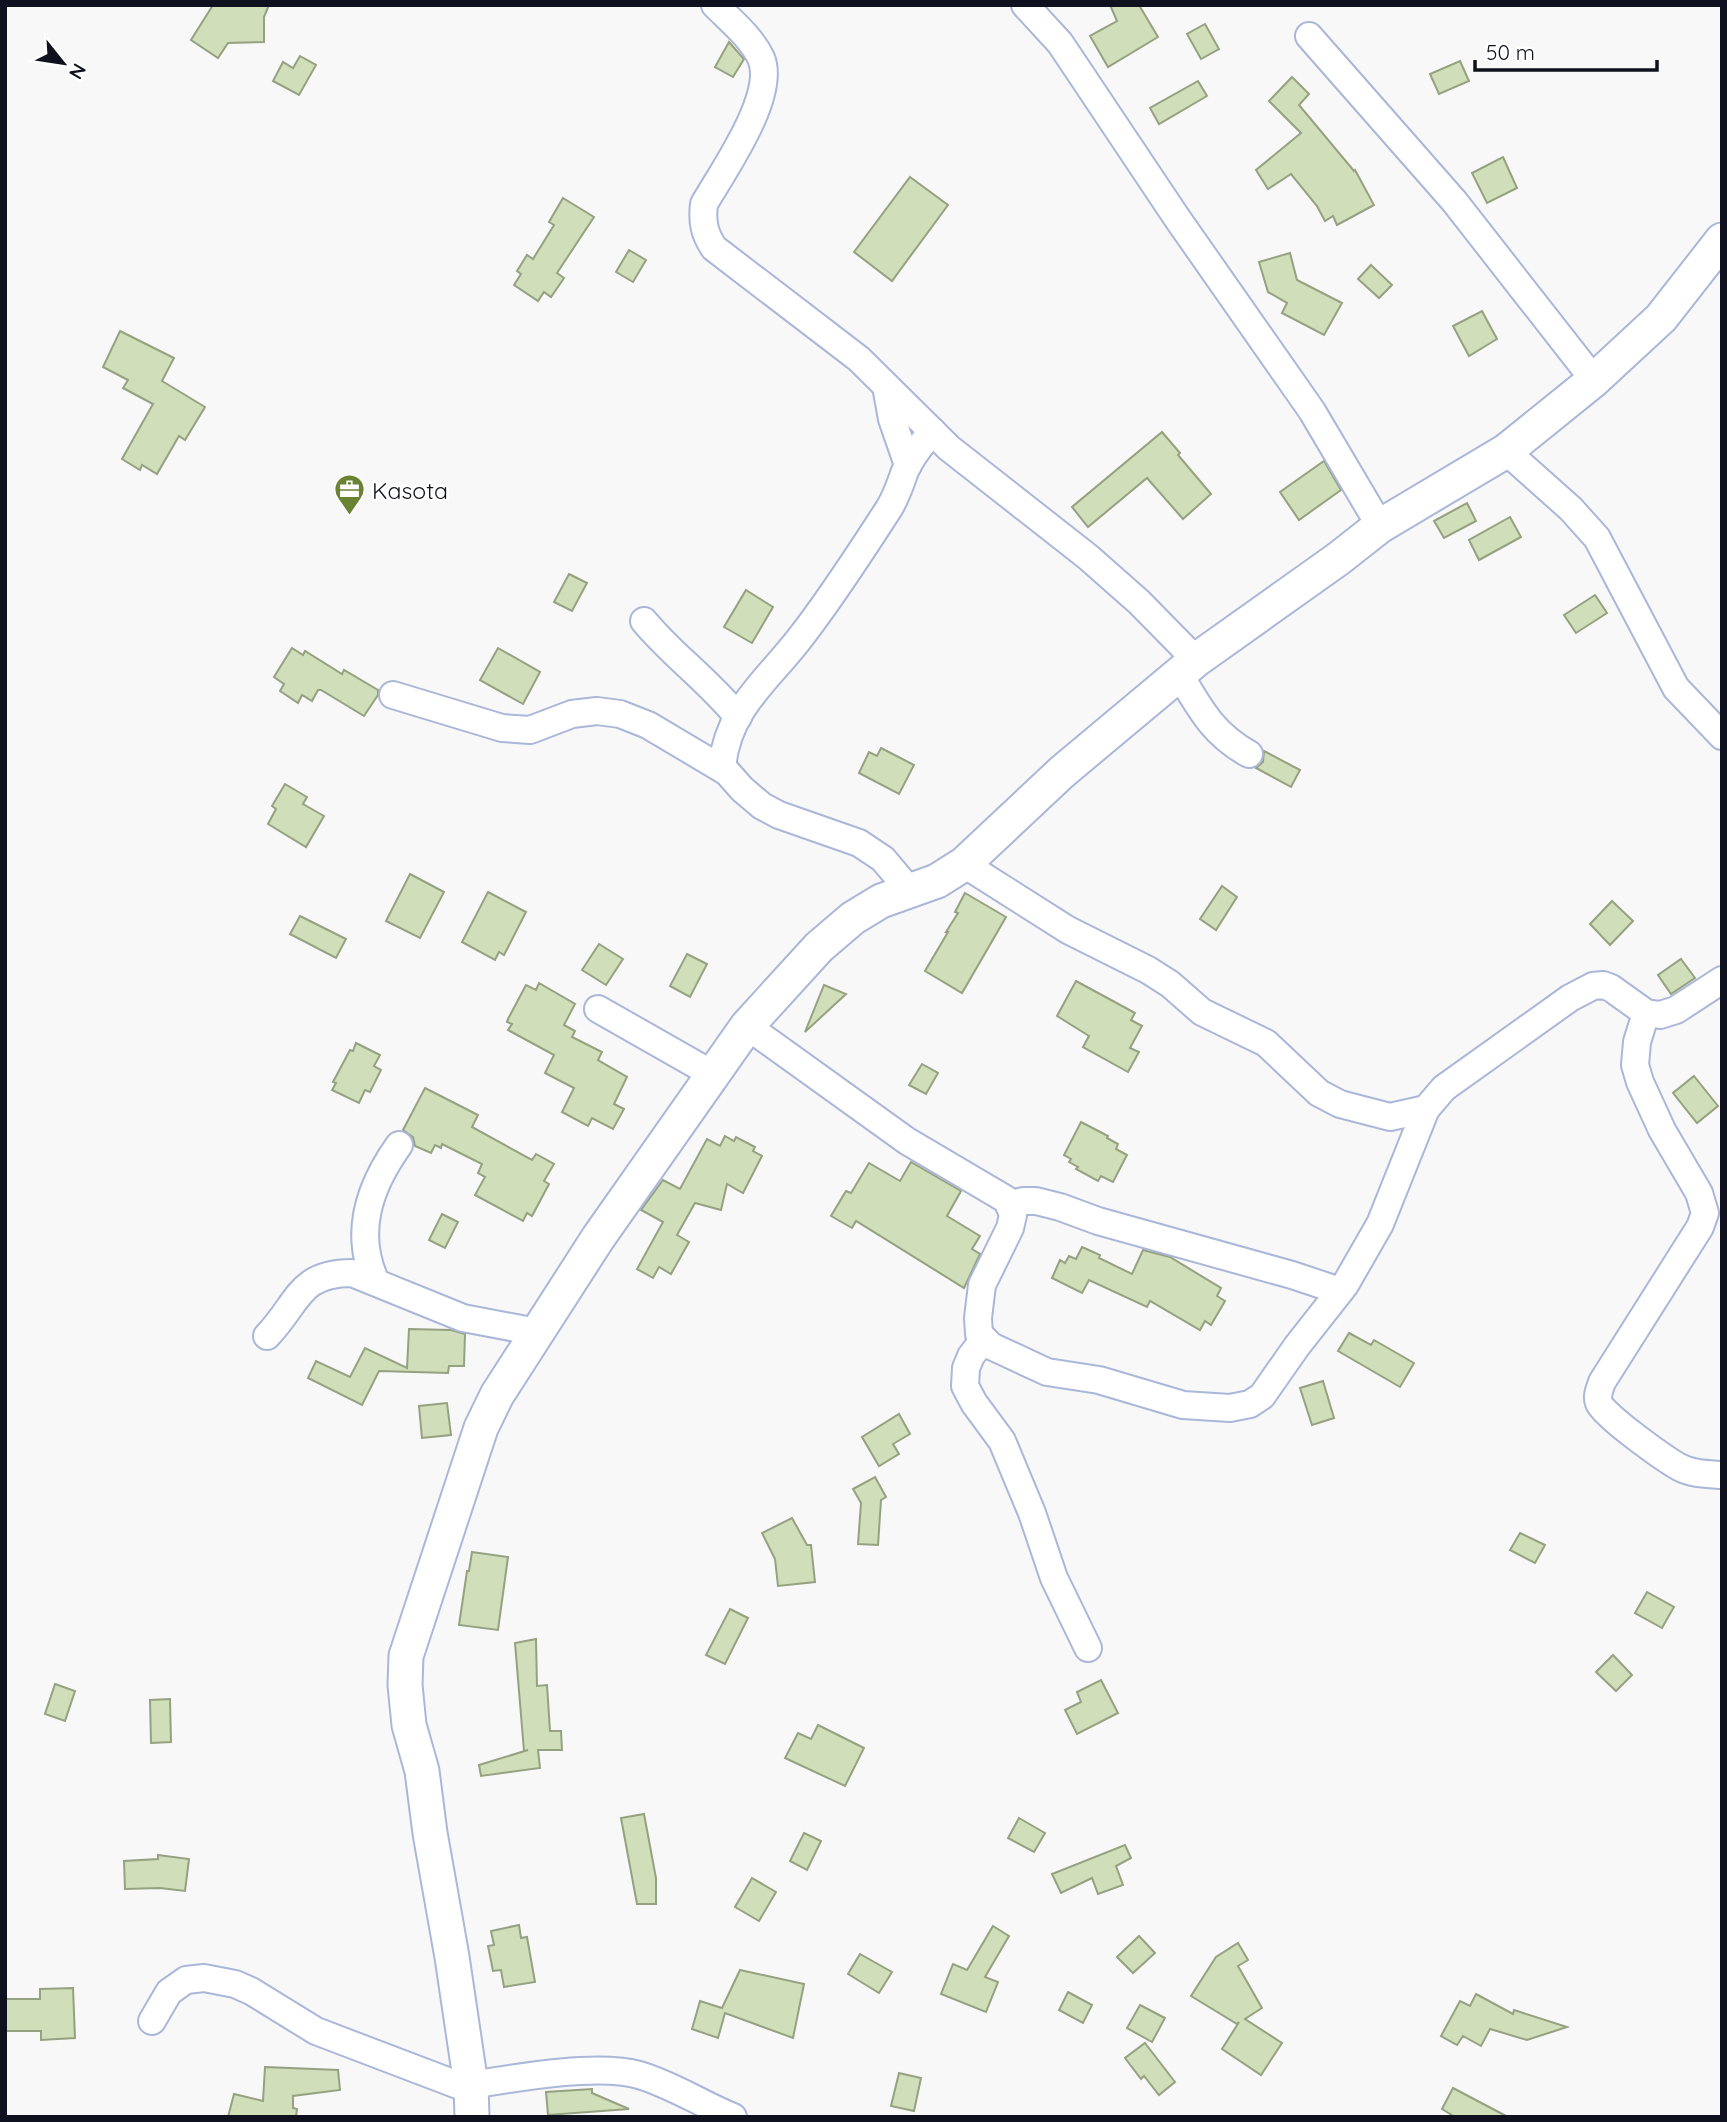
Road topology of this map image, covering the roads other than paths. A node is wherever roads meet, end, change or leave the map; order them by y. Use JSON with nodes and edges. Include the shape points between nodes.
{"nodes":[{"id":1,"x":715,"y":5,"type":"edge"},
{"id":2,"x":1025,"y":5,"type":"edge"},
{"id":3,"x":1309,"y":36,"type":"dead end"},
{"id":4,"x":1722,"y":240,"type":"edge"},
{"id":5,"x":1594,"y":380,"type":"junction"},
{"id":6,"x":886,"y":386,"type":"junction"},
{"id":7,"x":932,"y":431,"type":"junction"},
{"id":8,"x":1506,"y":451,"type":"junction"},
{"id":9,"x":908,"y":465,"type":"junction"},
{"id":10,"x":1380,"y":526,"type":"junction"},
{"id":11,"x":644,"y":621,"type":"dead end"},
{"id":12,"x":1188,"y":667,"type":"junction"},
{"id":13,"x":393,"y":695,"type":"dead end"},
{"id":14,"x":738,"y":717,"type":"junction"},
{"id":15,"x":1722,"y":736,"type":"edge"},
{"id":16,"x":1249,"y":754,"type":"dead end"},
{"id":17,"x":722,"y":768,"type":"junction"},
{"id":18,"x":964,"y":864,"type":"junction"},
{"id":19,"x":910,"y":891,"type":"junction"},
{"id":20,"x":1722,"y":980,"type":"edge"},
{"id":21,"x":598,"y":1009,"type":"dead end"},
{"id":22,"x":1646,"y":1013,"type":"junction"},
{"id":23,"x":747,"y":1026,"type":"junction"},
{"id":24,"x":714,"y":1075,"type":"junction"},
{"id":25,"x":1426,"y":1109,"type":"junction"},
{"id":26,"x":398,"y":1145,"type":"dead end"},
{"id":27,"x":1009,"y":1205,"type":"junction"},
{"id":28,"x":376,"y":1282,"type":"junction"},
{"id":29,"x":1340,"y":1291,"type":"junction"},
{"id":30,"x":537,"y":1332,"type":"junction"},
{"id":31,"x":267,"y":1336,"type":"dead end"},
{"id":32,"x":984,"y":1339,"type":"junction"},
{"id":33,"x":1722,"y":1475,"type":"edge"},
{"id":34,"x":1088,"y":1648,"type":"dead end"},
{"id":35,"x":152,"y":2021,"type":"dead end"},
{"id":36,"x":471,"y":2097,"type":"edge"},
{"id":37,"x":733,"y":2117,"type":"edge"}],
"edges":[{"from":1,"to":6,"type":"street","via":[[747,37],[765,74],[757,111],[704,204],[705,235],[714,248],[859,359]]},
{"from":2,"to":10,"type":"street","via":[[1060,43],[1312,411]]},
{"from":3,"to":5,"type":"street","via":[[1454,201]]},
{"from":4,"to":5,"type":"street","via":[[1661,318]]},
{"from":5,"to":8,"type":"street"},
{"from":6,"to":7,"type":"street"},
{"from":6,"to":9,"type":"street"},
{"from":7,"to":9,"type":"street"},
{"from":7,"to":12,"type":"street","via":[[1139,602]]},
{"from":8,"to":10,"type":"street"},
{"from":8,"to":15,"type":"street","via":[[1597,538],[1676,688]]},
{"from":9,"to":14,"type":"street","via":[[891,507],[799,640]]},
{"from":10,"to":12,"type":"street"},
{"from":11,"to":14,"type":"street","via":[[708,681]]},
{"from":12,"to":16,"type":"street","via":[[1208,721]]},
{"from":12,"to":18,"type":"street","via":[[1052,780]]},
{"from":13,"to":17,"type":"street","via":[[502,728],[530,730],[572,714],[597,711],[620,714]]},
{"from":14,"to":17,"type":"street","via":[[724,747]]},
{"from":17,"to":19,"type":"street","via":[[762,806],[859,843],[883,859]]},
{"from":18,"to":19,"type":"street"},
{"from":18,"to":25,"type":"street","via":[[1068,930],[1148,970],[1202,1012],[1266,1044],[1319,1093],[1340,1104],[1391,1117]]},
{"from":19,"to":23,"type":"street","via":[[853,918],[819,947]]},
{"from":20,"to":22,"type":"street","via":[[1676,1010]]},
{"from":21,"to":24,"type":"street"},
{"from":22,"to":25,"type":"street","via":[[1611,988],[1593,986],[1484,1058],[1444,1088]]},
{"from":22,"to":33,"type":"street","via":[[1637,1042],[1635,1065],[1640,1082],[1699,1193],[1705,1213],[1602,1382],[1599,1404],[1680,1468]]},
{"from":23,"to":24,"type":"street"},
{"from":23,"to":27,"type":"street","via":[[907,1140]]},
{"from":24,"to":30,"type":"street"},
{"from":25,"to":29,"type":"street","via":[[1380,1224]]},
{"from":26,"to":28,"type":"street","via":[[369,1198],[366,1250]]},
{"from":27,"to":29,"type":"street","via":[[1036,1201],[1060,1206]]},
{"from":27,"to":32,"type":"street","via":[[1013,1215],[1010,1228],[982,1285],[978,1326]]},
{"from":28,"to":30,"type":"street","via":[[464,1318]]},
{"from":28,"to":31,"type":"street","via":[[352,1273],[315,1278]]},
{"from":29,"to":32,"type":"street","via":[[1262,1396],[1251,1404],[1230,1408],[1183,1405],[1099,1380],[1046,1373]]},
{"from":30,"to":36,"type":"street","via":[[481,1428],[406,1656],[409,1725],[422,1771]]},
{"from":32,"to":34,"type":"street","via":[[966,1368],[965,1386],[1002,1441],[1054,1578]]},
{"from":35,"to":36,"type":"street","via":[[169,1992],[186,1980],[235,1983],[316,2031]]},
{"from":36,"to":37,"type":"street","via":[[529,2076],[635,2073]]}]}
